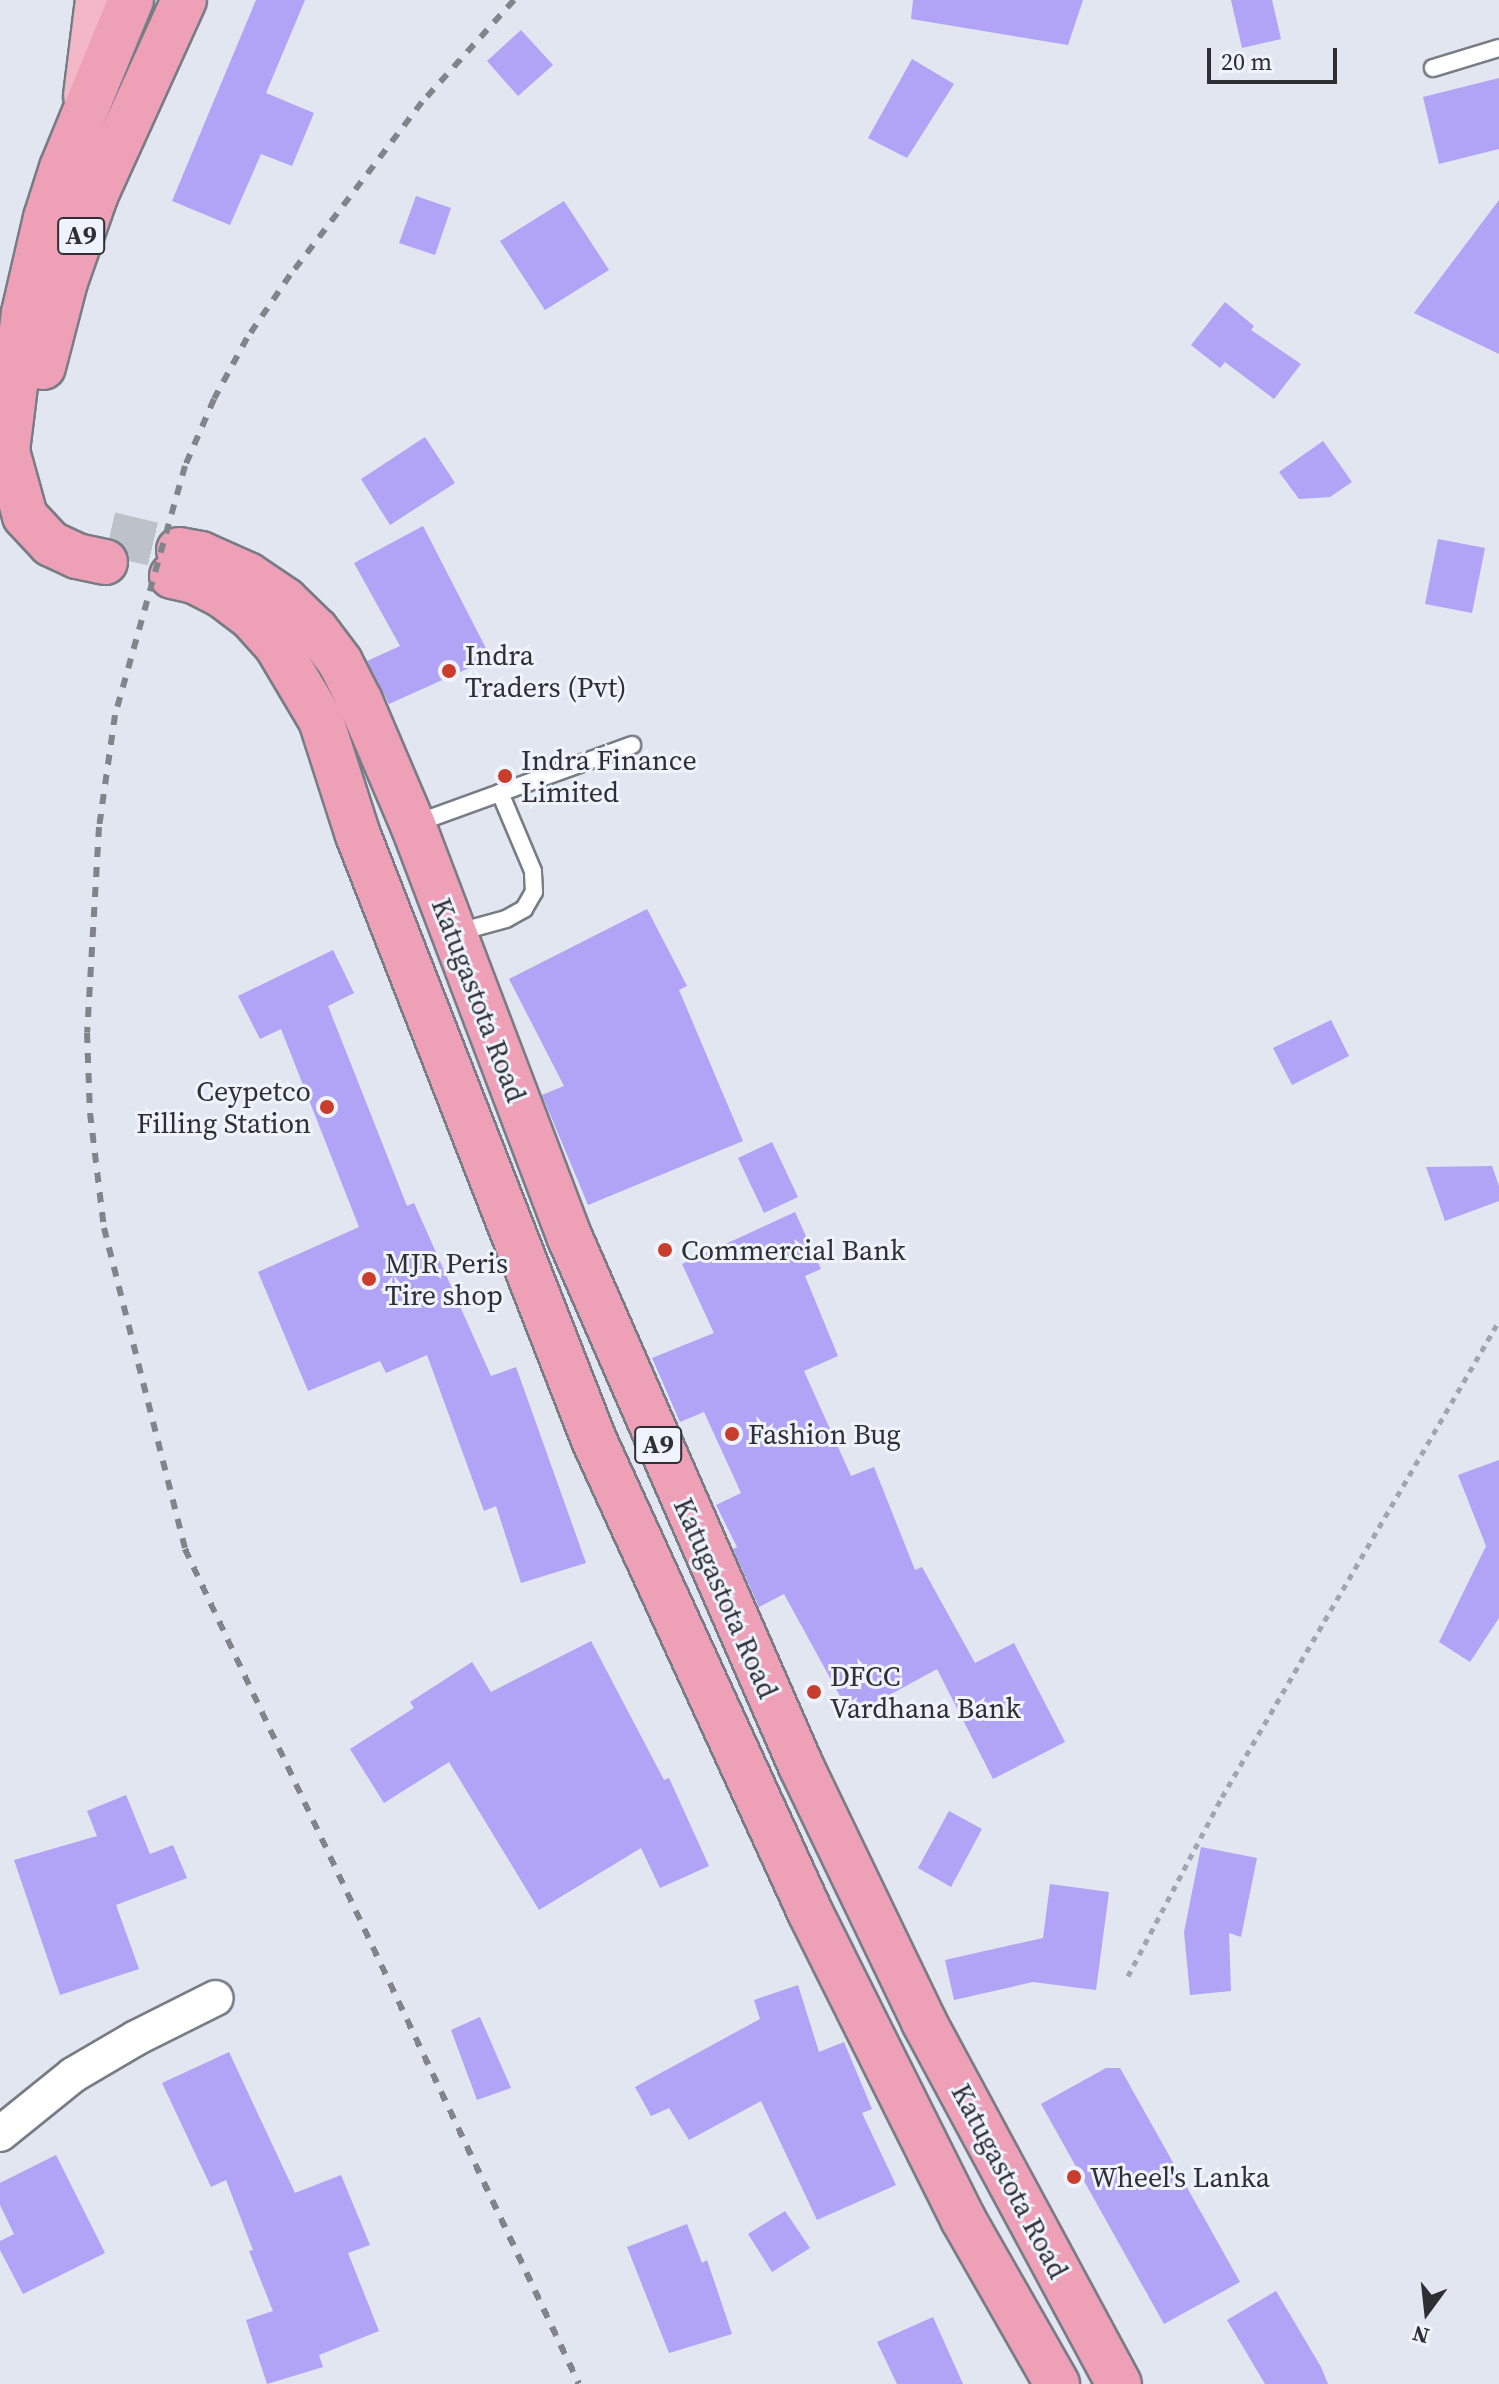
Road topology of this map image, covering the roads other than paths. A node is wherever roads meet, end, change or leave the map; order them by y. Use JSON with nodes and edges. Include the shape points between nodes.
{"nodes":[{"id":1,"x":98,"y":0,"type":"edge"},
{"id":2,"x":131,"y":0,"type":"edge"},
{"id":3,"x":184,"y":0,"type":"edge"},
{"id":4,"x":1499,"y":48,"type":"edge"},
{"id":5,"x":1433,"y":68,"type":"dead end"},
{"id":6,"x":84,"y":114,"type":"junction"},
{"id":7,"x":632,"y":745,"type":"dead end"},
{"id":8,"x":500,"y":793,"type":"junction"},
{"id":9,"x":413,"y":825,"type":"junction"},
{"id":10,"x":453,"y":933,"type":"junction"},
{"id":11,"x":216,"y":1998,"type":"dead end"},
{"id":12,"x":0,"y":2134,"type":"edge"},
{"id":13,"x":1057,"y":2384,"type":"edge"},
{"id":14,"x":1119,"y":2384,"type":"edge"}],
"edges":[{"from":1,"to":6,"type":"main road"},
{"from":2,"to":6,"type":"highway","number":"A9"},
{"from":3,"to":6,"type":"highway","number":"A9","via":[[96,194],[65,282],[42,373],[36,453],[44,486],[60,512],[108,548],[77,556],[51,544],[25,516],[7,451],[13,380],[36,260],[62,168]]},
{"from":4,"to":5,"type":"lane"},
{"from":7,"to":8,"type":"lane"},
{"from":8,"to":9,"type":"lane"},
{"from":8,"to":10,"type":"lane","via":[[533,871],[534,892],[524,909],[506,919]]},
{"from":9,"to":10,"type":"highway","name":"Katugastota Road","number":"A9"},
{"from":9,"to":13,"type":"highway","name":"Katugastota Road","number":"A9","via":[[360,701],[316,630],[248,575],[201,554],[174,563],[252,618],[283,655],[321,720],[358,835],[594,1440],[810,1912],[963,2219]]},
{"from":10,"to":14,"type":"highway","name":"Katugastota Road","number":"A9","via":[[612,1340],[801,1766],[924,2022]]},
{"from":11,"to":12,"type":"street","via":[[73,2075]]}]}
